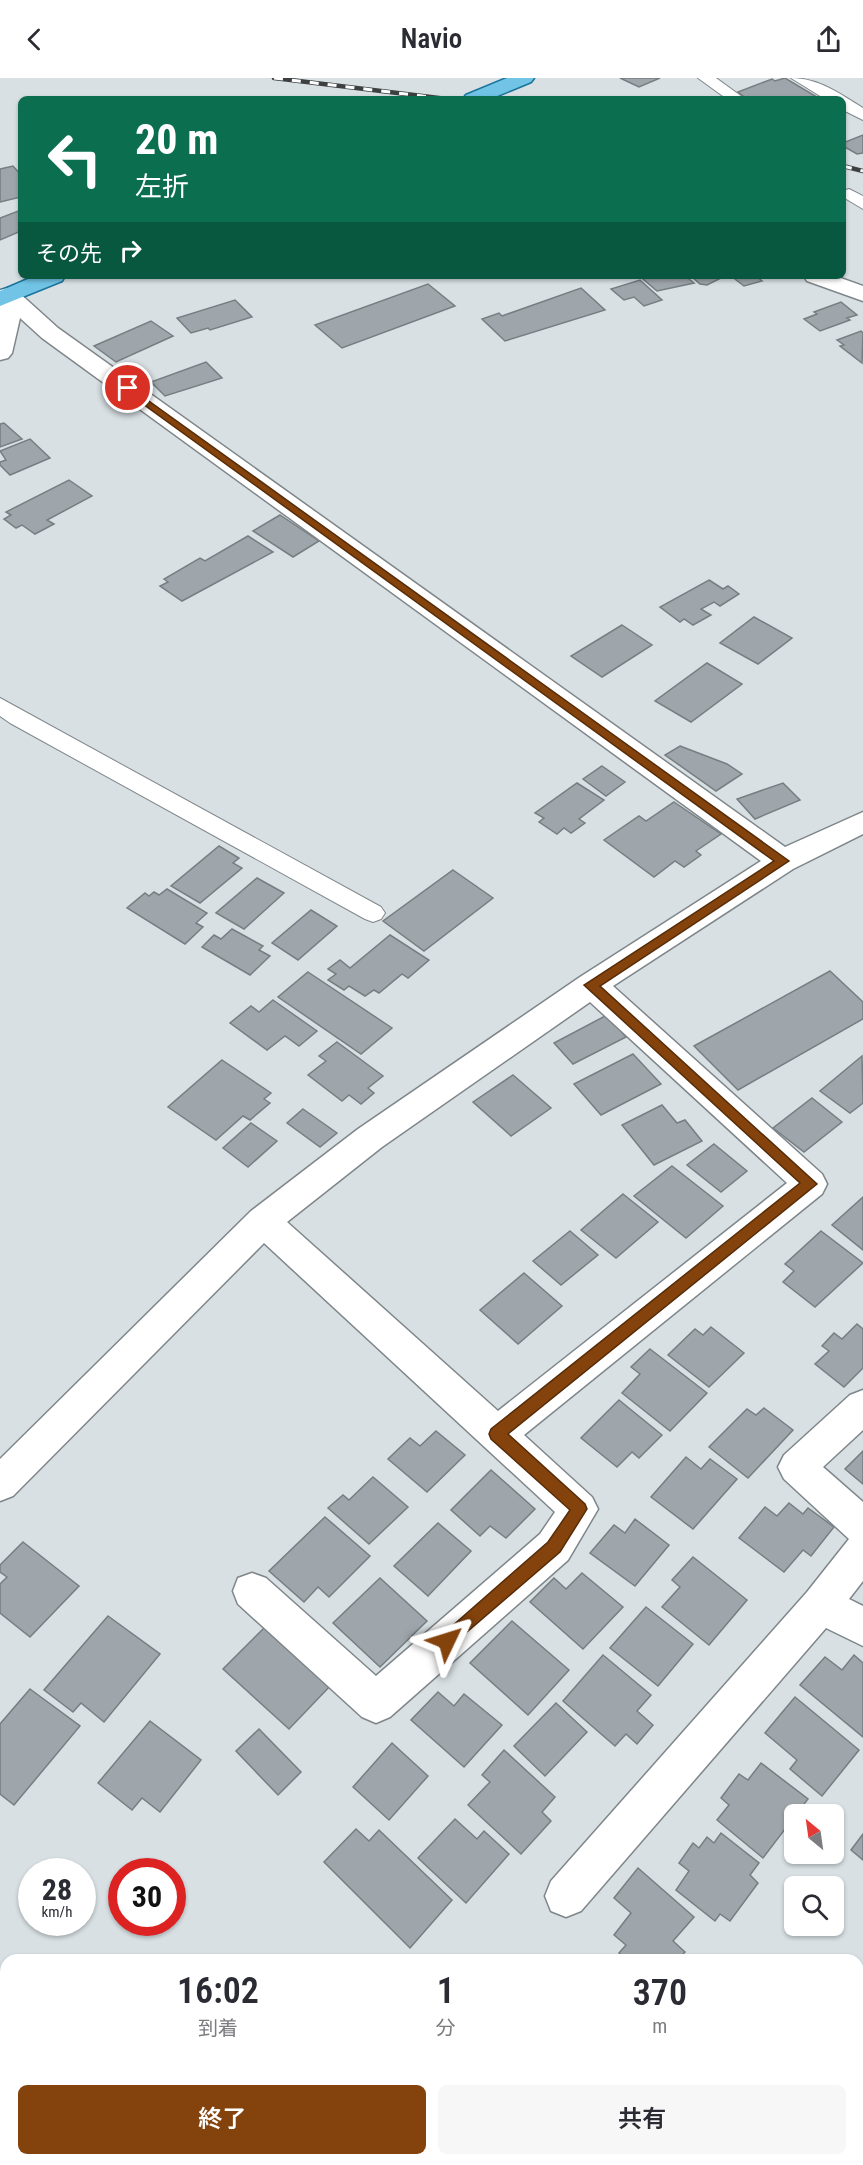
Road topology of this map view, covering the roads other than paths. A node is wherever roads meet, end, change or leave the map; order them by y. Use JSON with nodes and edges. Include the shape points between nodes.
{"nodes":[{"id":1,"x":524,"y":78,"type":"edge"},
{"id":2,"x":706,"y":78,"type":"edge"},
{"id":3,"x":799,"y":78,"type":"edge"},
{"id":4,"x":481,"y":96,"type":"edge"},
{"id":5,"x":733,"y":96,"type":"edge"},
{"id":6,"x":831,"y":96,"type":"edge"},
{"id":7,"x":846,"y":105,"type":"edge"},
{"id":8,"x":863,"y":115,"type":"edge"},
{"id":9,"x":849,"y":194,"type":"dead end"},
{"id":10,"x":863,"y":204,"type":"edge"},
{"id":11,"x":47,"y":279,"type":"edge"},
{"id":12,"x":823,"y":279,"type":"edge"},
{"id":13,"x":863,"y":294,"type":"edge"},
{"id":14,"x":4,"y":297,"type":"edge"},
{"id":15,"x":0,"y":353,"type":"edge"},
{"id":16,"x":0,"y":705,"type":"edge"},
{"id":17,"x":863,"y":822,"type":"edge"},
{"id":18,"x":783,"y":861,"type":"junction"},
{"id":19,"x":373,"y":913,"type":"dead end"},
{"id":20,"x":591,"y":985,"type":"junction"},
{"id":21,"x":263,"y":1221,"type":"junction"},
{"id":22,"x":863,"y":1406,"type":"edge"},
{"id":23,"x":497,"y":1434,"type":"junction"},
{"id":24,"x":0,"y":1484,"type":"edge"},
{"id":25,"x":863,"y":1527,"type":"edge"},
{"id":26,"x":863,"y":1551,"type":"edge"},
{"id":27,"x":252,"y":1591,"type":"dead end"},
{"id":28,"x":820,"y":1605,"type":"junction"},
{"id":29,"x":863,"y":1628,"type":"edge"},
{"id":30,"x":566,"y":1896,"type":"dead end"}],
"edges":[{"from":1,"to":4,"type":"main road"},
{"from":2,"to":5,"type":"lane"},
{"from":3,"to":6,"type":"lane"},
{"from":7,"to":8,"type":"lane"},
{"from":9,"to":10,"type":"lane"},
{"from":11,"to":14,"type":"main road"},
{"from":12,"to":13,"type":"street"},
{"from":14,"to":15,"type":"street","via":[[9,316]]},
{"from":14,"to":18,"type":"street"},
{"from":16,"to":19,"type":"lane","via":[[146,790]]},
{"from":17,"to":18,"type":"street"},
{"from":18,"to":20,"type":"street"},
{"from":20,"to":21,"type":"street","via":[[370,1138]]},
{"from":20,"to":23,"type":"street","via":[[810,1184]]},
{"from":21,"to":23,"type":"street"},
{"from":21,"to":24,"type":"street"},
{"from":22,"to":25,"type":"street","via":[[797,1467]]},
{"from":23,"to":27,"type":"street","via":[[579,1509],[554,1547],[376,1703]]},
{"from":26,"to":28,"type":"street"},
{"from":28,"to":29,"type":"street"},
{"from":28,"to":30,"type":"street"}]}
